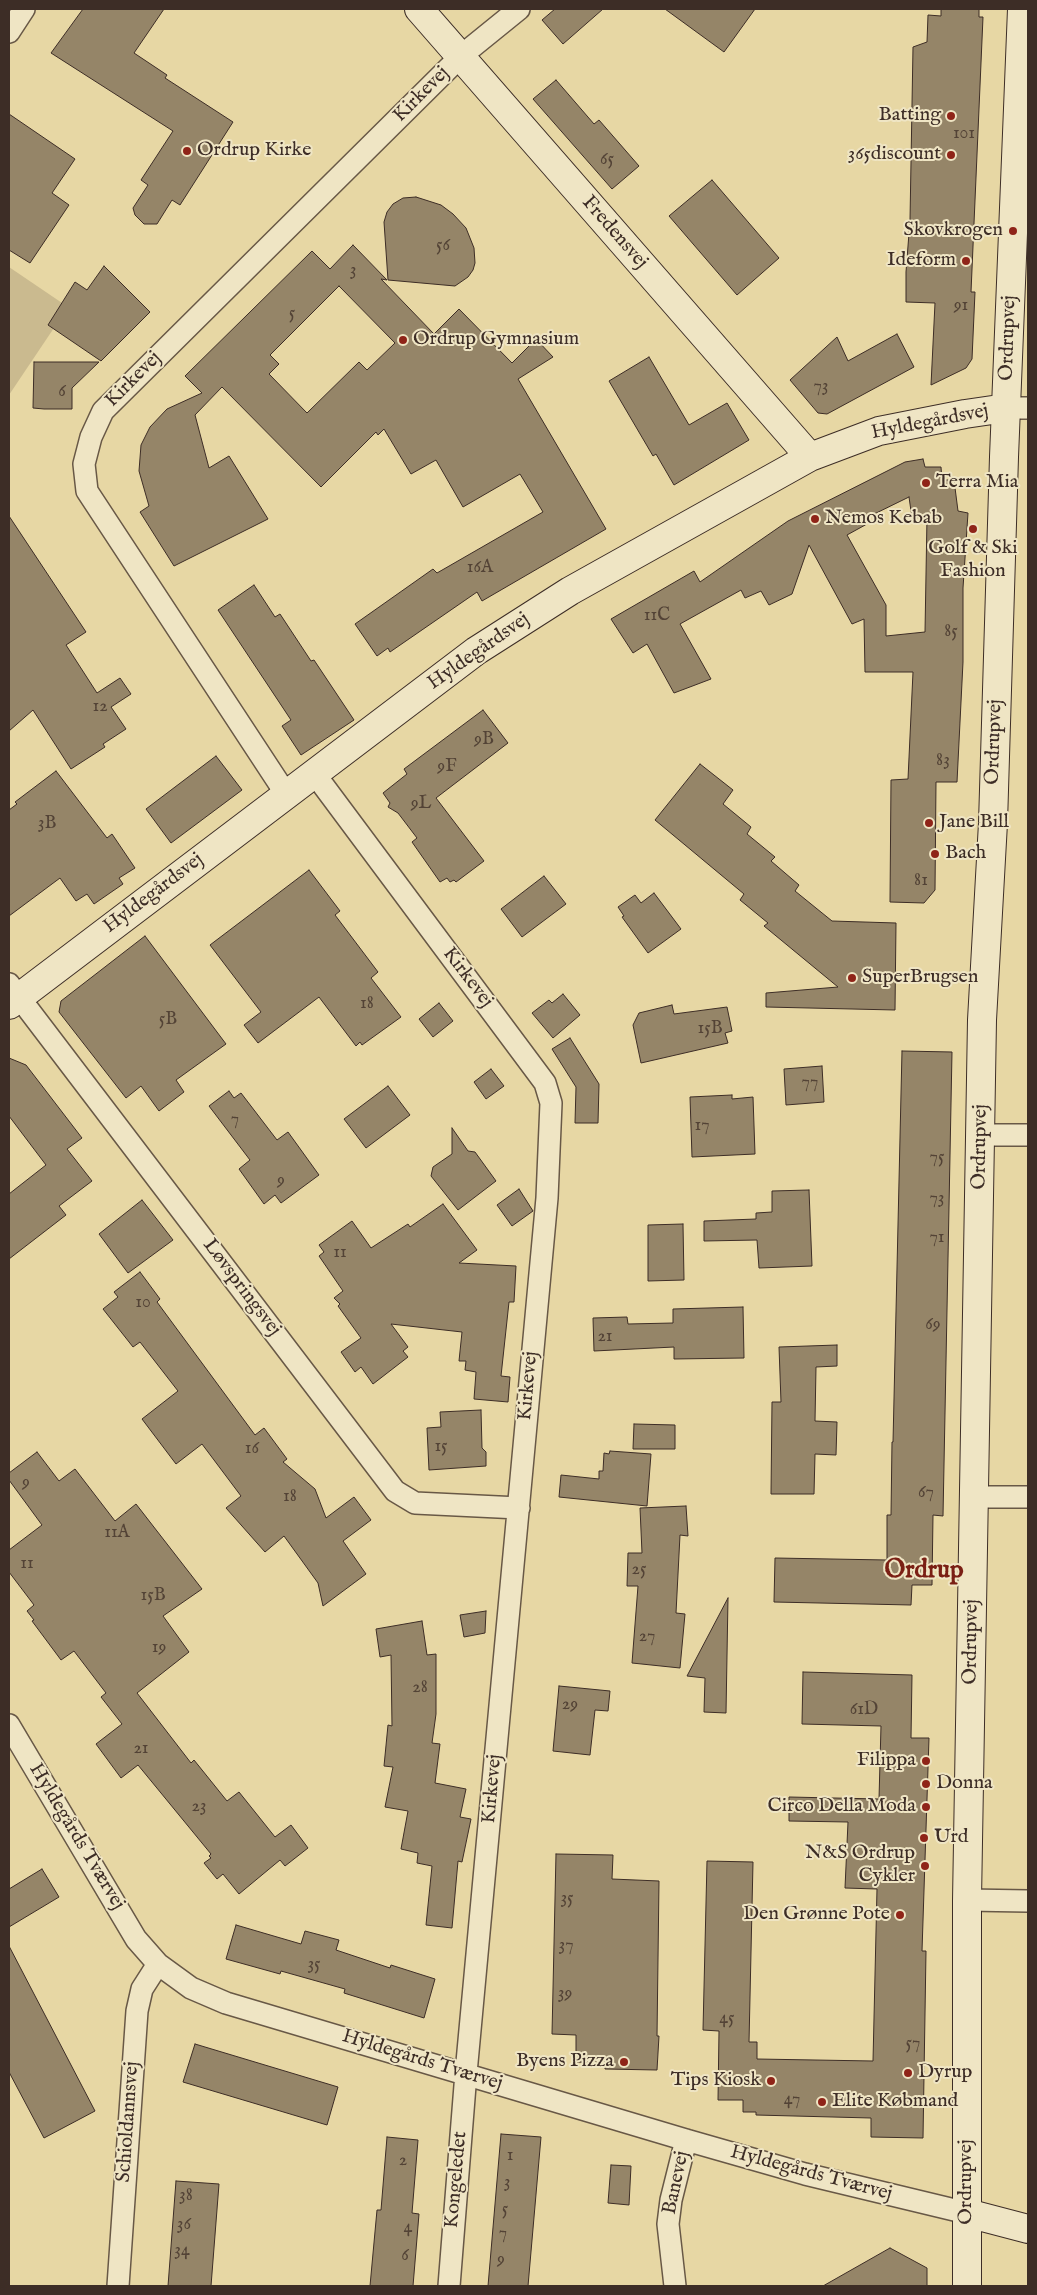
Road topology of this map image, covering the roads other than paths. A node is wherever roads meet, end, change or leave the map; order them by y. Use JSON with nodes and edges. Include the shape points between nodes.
{"nodes":[{"id":1,"x":24,"y":9,"type":"edge"},
{"id":2,"x":419,"y":9,"type":"edge"},
{"id":3,"x":519,"y":9,"type":"edge"},
{"id":4,"x":1022,"y":9,"type":"edge"},
{"id":5,"x":9,"y":32,"type":"edge"},
{"id":6,"x":461,"y":56,"type":"junction"},
{"id":7,"x":1017,"y":408,"type":"edge"},
{"id":8,"x":810,"y":456,"type":"junction"},
{"id":9,"x":314,"y":773,"type":"junction"},
{"id":10,"x":286,"y":794,"type":"junction"},
{"id":11,"x":12,"y":995,"type":"edge"},
{"id":12,"x":981,"y":1135,"type":"junction"},
{"id":13,"x":1028,"y":1135,"type":"edge"},
{"id":14,"x":975,"y":1496,"type":"junction"},
{"id":15,"x":1028,"y":1497,"type":"edge"},
{"id":16,"x":519,"y":1508,"type":"junction"},
{"id":17,"x":9,"y":1725,"type":"edge"},
{"id":18,"x":966,"y":1900,"type":"junction"},
{"id":19,"x":1028,"y":1900,"type":"edge"},
{"id":20,"x":158,"y":1964,"type":"junction"},
{"id":21,"x":466,"y":2074,"type":"junction"},
{"id":22,"x":686,"y":2140,"type":"junction"},
{"id":23,"x":967,"y":2213,"type":"junction"},
{"id":24,"x":1028,"y":2229,"type":"edge"},
{"id":25,"x":118,"y":2286,"type":"edge"},
{"id":26,"x":448,"y":2286,"type":"edge"},
{"id":27,"x":675,"y":2286,"type":"edge"},
{"id":28,"x":967,"y":2286,"type":"edge"}],
"edges":[{"from":1,"to":5,"type":"street"},
{"from":2,"to":6,"type":"street","name":"Fredensvej"},
{"from":3,"to":6,"type":"street","name":"Kirkevej"},
{"from":4,"to":7,"type":"street","name":"Ordrupvej"},
{"from":6,"to":8,"type":"street","name":"Fredensvej"},
{"from":6,"to":10,"type":"street","name":"Kirkevej","via":[[103,411],[91,437],[84,464],[87,491]]},
{"from":7,"to":8,"type":"street","name":"Hyldegårdsvej","via":[[880,430]]},
{"from":7,"to":12,"type":"street","name":"Ordrupvej","via":[[982,1020]]},
{"from":8,"to":9,"type":"street","name":"Hyldegårdsvej","via":[[570,591],[492,640]]},
{"from":9,"to":10,"type":"street","name":"Hyldegårdsvej"},
{"from":9,"to":16,"type":"street","name":"Kirkevej","via":[[547,1087],[550,1103],[547,1198]]},
{"from":10,"to":11,"type":"street","name":"Hyldegårdsvej"},
{"from":11,"to":16,"type":"street","name":"Løvspringsvej","via":[[395,1491],[415,1503]]},
{"from":12,"to":13,"type":"street"},
{"from":12,"to":14,"type":"street","name":"Ordrupvej"},
{"from":14,"to":15,"type":"street"},
{"from":14,"to":18,"type":"street","name":"Ordrupvej"},
{"from":16,"to":21,"type":"street","name":"Kirkevej"},
{"from":17,"to":20,"type":"street","name":"Hyldegårds Tværvej","via":[[136,1938]]},
{"from":18,"to":19,"type":"street"},
{"from":18,"to":23,"type":"street","name":"Ordrupvej"},
{"from":20,"to":21,"type":"street","name":"Hyldegårds Tværvej","via":[[191,1988],[226,2003]]},
{"from":20,"to":25,"type":"street","name":"Schioldannsvej","via":[[142,1988],[137,2011]]},
{"from":21,"to":22,"type":"street","name":"Hyldegårds Tværvej"},
{"from":21,"to":26,"type":"street","name":"Kongeledet"},
{"from":22,"to":23,"type":"street","name":"Hyldegårds Tværvej","via":[[805,2174]]},
{"from":22,"to":27,"type":"street","name":"Banevej","via":[[668,2224]]},
{"from":23,"to":24,"type":"street"},
{"from":23,"to":28,"type":"street","name":"Ordrupvej"}]}
